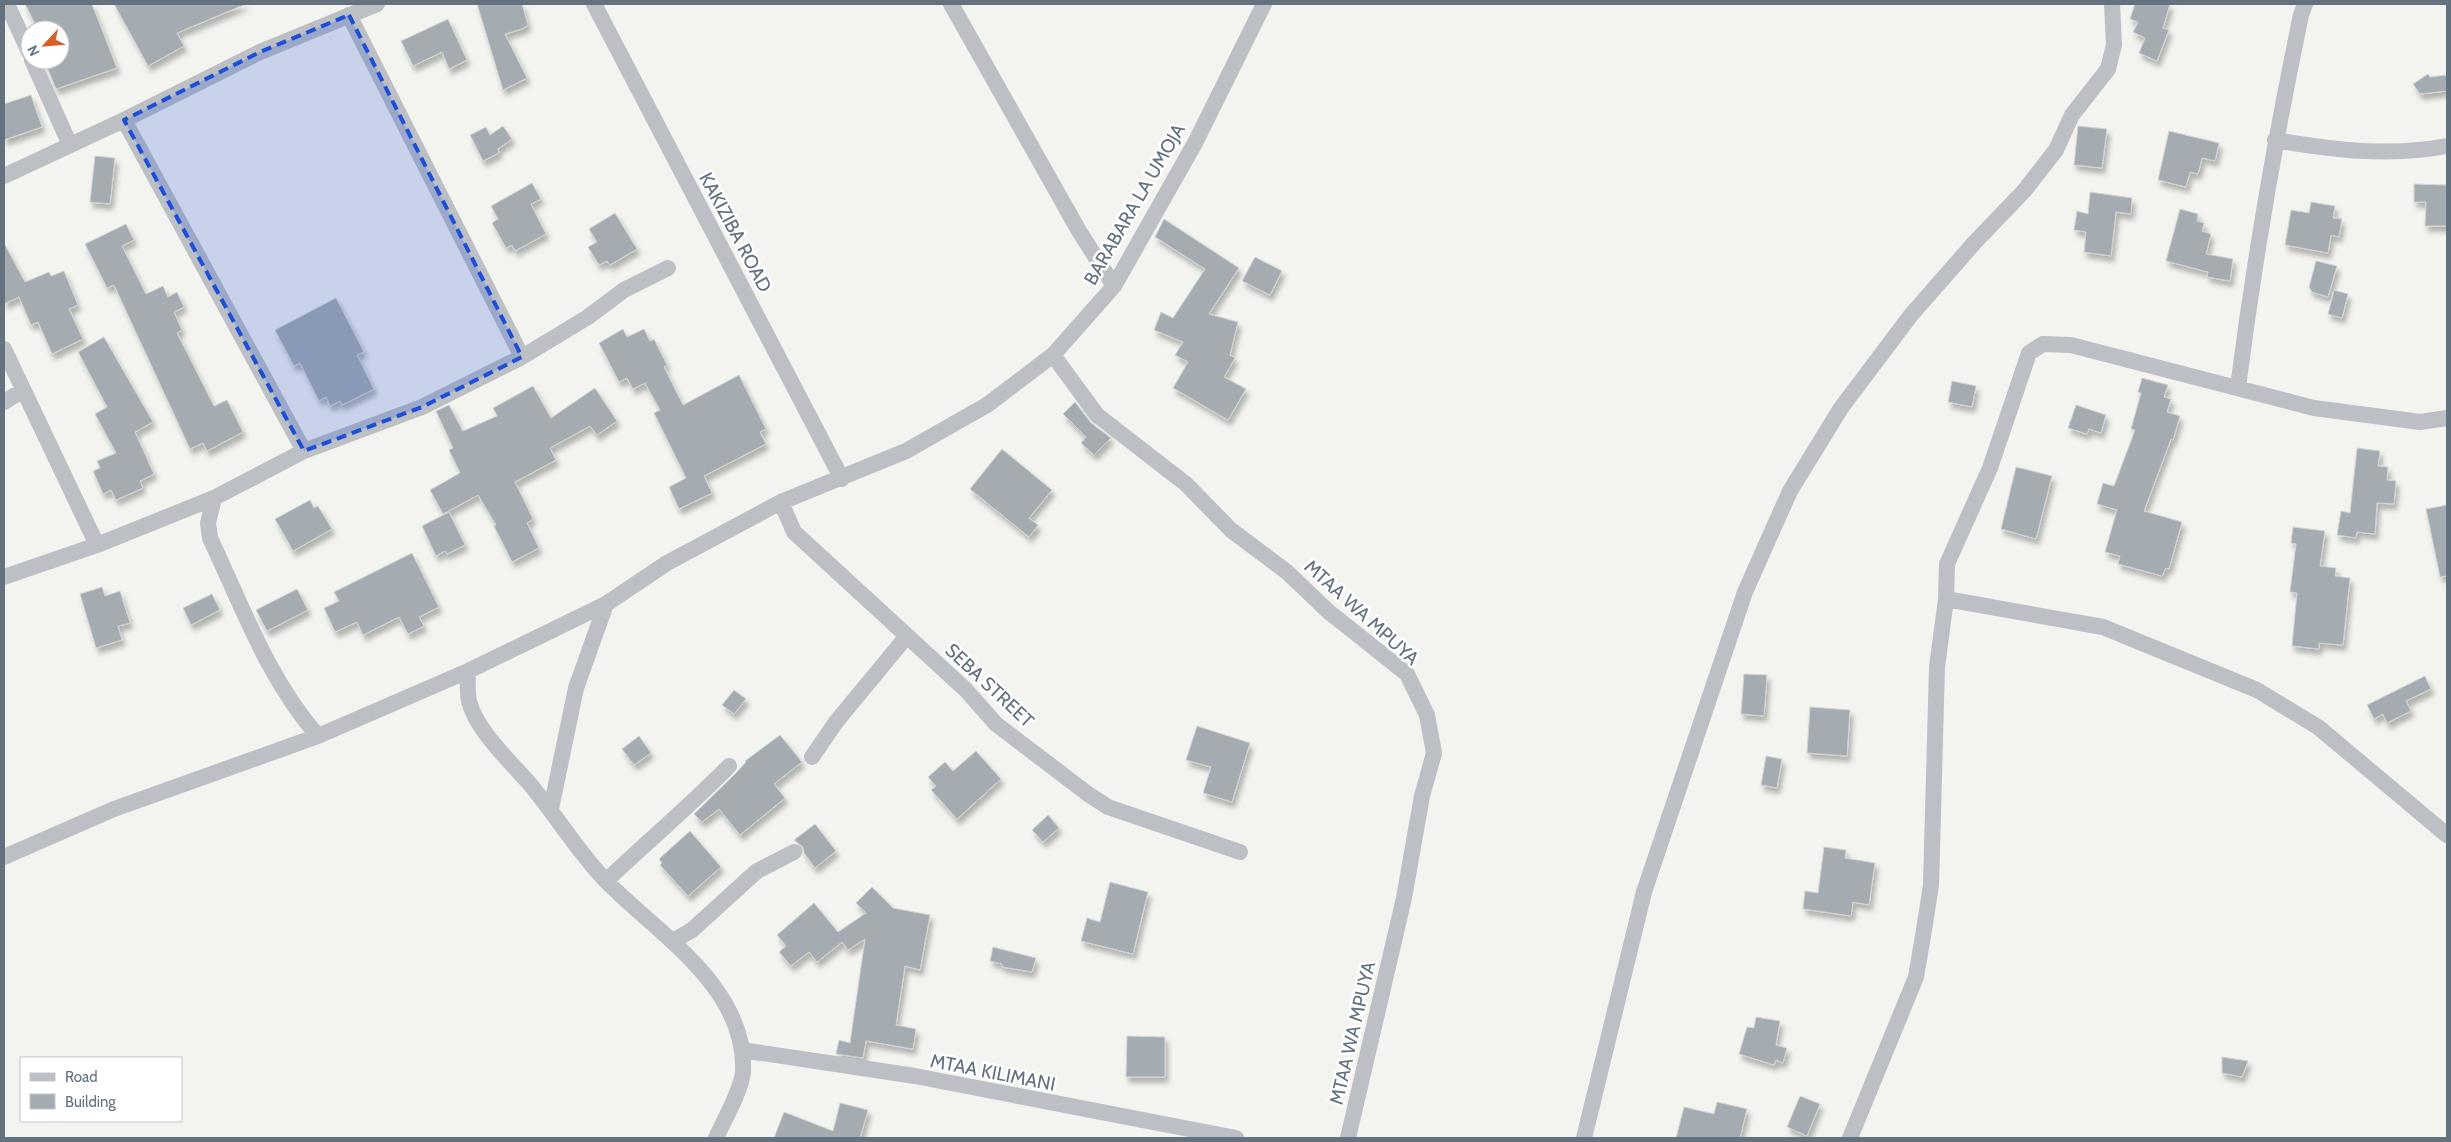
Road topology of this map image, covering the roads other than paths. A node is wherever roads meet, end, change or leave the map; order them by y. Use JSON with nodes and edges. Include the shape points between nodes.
{"nodes":[{"id":1,"x":7,"y":4,"type":"edge"},
{"id":2,"x":376,"y":4,"type":"edge"},
{"id":3,"x":594,"y":4,"type":"edge"},
{"id":4,"x":951,"y":4,"type":"edge"},
{"id":5,"x":1264,"y":4,"type":"edge"},
{"id":6,"x":2112,"y":4,"type":"edge"},
{"id":7,"x":2305,"y":4,"type":"edge"},
{"id":8,"x":349,"y":15,"type":"junction"},
{"id":9,"x":20,"y":32,"type":"edge"},
{"id":10,"x":36,"y":70,"type":"edge"},
{"id":11,"x":124,"y":120,"type":"junction"},
{"id":12,"x":2275,"y":140,"type":"junction"},
{"id":13,"x":70,"y":145,"type":"junction"},
{"id":14,"x":2447,"y":146,"type":"edge"},
{"id":15,"x":4,"y":176,"type":"edge"},
{"id":16,"x":668,"y":268,"type":"dead end"},
{"id":17,"x":1114,"y":286,"type":"junction"},
{"id":18,"x":4,"y":349,"type":"edge"},
{"id":19,"x":1053,"y":355,"type":"junction"},
{"id":20,"x":522,"y":357,"type":"junction"},
{"id":21,"x":2238,"y":387,"type":"junction"},
{"id":22,"x":22,"y":391,"type":"junction"},
{"id":23,"x":4,"y":402,"type":"edge"},
{"id":24,"x":2447,"y":418,"type":"edge"},
{"id":25,"x":304,"y":451,"type":"junction"},
{"id":26,"x":842,"y":479,"type":"junction"},
{"id":27,"x":214,"y":498,"type":"junction"},
{"id":28,"x":781,"y":502,"type":"junction"},
{"id":29,"x":97,"y":545,"type":"junction"},
{"id":30,"x":4,"y":577,"type":"edge"},
{"id":31,"x":1946,"y":599,"type":"junction"},
{"id":32,"x":606,"y":604,"type":"junction"},
{"id":33,"x":907,"y":636,"type":"junction"},
{"id":34,"x":468,"y":671,"type":"junction"},
{"id":35,"x":318,"y":736,"type":"junction"},
{"id":36,"x":812,"y":757,"type":"dead end"},
{"id":37,"x":729,"y":766,"type":"dead end"},
{"id":38,"x":551,"y":809,"type":"junction"},
{"id":39,"x":2447,"y":836,"type":"edge"},
{"id":40,"x":794,"y":852,"type":"dead end"},
{"id":41,"x":1240,"y":852,"type":"dead end"},
{"id":42,"x":4,"y":857,"type":"edge"},
{"id":43,"x":606,"y":881,"type":"junction"},
{"id":44,"x":673,"y":941,"type":"junction"},
{"id":45,"x":742,"y":1050,"type":"junction"},
{"id":46,"x":716,"y":1138,"type":"edge"},
{"id":47,"x":1236,"y":1138,"type":"edge"},
{"id":48,"x":1348,"y":1138,"type":"edge"},
{"id":49,"x":1584,"y":1138,"type":"edge"},
{"id":50,"x":1850,"y":1138,"type":"edge"}],
"edges":[{"from":1,"to":9,"type":"street"},
{"from":2,"to":8,"type":"street"},
{"from":3,"to":26,"type":"street","name":"KAKIZIBA ROAD"},
{"from":4,"to":17,"type":"street","via":[[1079,231]]},
{"from":5,"to":17,"type":"street","name":"BARABARA LA UMOJA","via":[[1195,143]]},
{"from":6,"to":49,"type":"street","via":[[2114,45],[2108,69],[2072,115],[2056,150],[2024,191],[1911,315],[1841,408],[1790,491],[1745,592],[1644,892]]},
{"from":7,"to":12,"type":"street"},
{"from":8,"to":11,"type":"street","via":[[260,52]]},
{"from":8,"to":20,"type":"street"},
{"from":10,"to":13,"type":"street"},
{"from":11,"to":13,"type":"street"},
{"from":11,"to":25,"type":"street"},
{"from":12,"to":14,"type":"street","via":[[2328,149],[2384,152],[2421,151]]},
{"from":12,"to":21,"type":"street","via":[[2253,268]]},
{"from":13,"to":15,"type":"street"},
{"from":16,"to":20,"type":"street","via":[[624,290],[588,317]]},
{"from":17,"to":19,"type":"street","name":"BARABARA LA UMOJA"},
{"from":18,"to":22,"type":"street"},
{"from":19,"to":26,"type":"street","name":"BARABARA LA UMOJA","via":[[987,405],[906,451]]},
{"from":19,"to":48,"type":"street","name":"MTAA WA MPUYA","via":[[1097,415],[1186,484],[1231,530],[1287,572],[1329,612],[1407,674],[1427,714],[1434,754],[1422,796],[1404,898]]},
{"from":20,"to":25,"type":"street","via":[[422,407]]},
{"from":21,"to":24,"type":"street","via":[[2314,408],[2420,422]]},
{"from":21,"to":31,"type":"street","via":[[2071,345],[2050,343],[2036,348],[2024,362],[1990,468],[1947,564]]},
{"from":22,"to":23,"type":"street"},
{"from":22,"to":29,"type":"street"},
{"from":25,"to":27,"type":"street"},
{"from":26,"to":28,"type":"street","name":"BARABARA LA UMOJA"},
{"from":27,"to":29,"type":"street"},
{"from":27,"to":35,"type":"street","via":[[208,523],[210,538],[268,664],[296,710]]},
{"from":28,"to":32,"type":"street","name":"BARABARA LA UMOJA","via":[[667,563]]},
{"from":28,"to":33,"type":"street","name":"SEBA STREET","via":[[794,532]]},
{"from":29,"to":30,"type":"street"},
{"from":31,"to":39,"type":"street","via":[[2103,627],[2257,690],[2318,727]]},
{"from":31,"to":50,"type":"street","via":[[1937,667],[1931,885],[1916,977]]},
{"from":32,"to":34,"type":"street","name":"BARABARA LA UMOJA"},
{"from":32,"to":38,"type":"street","via":[[576,688]]},
{"from":33,"to":36,"type":"street","via":[[836,722]]},
{"from":33,"to":41,"type":"street","name":"SEBA STREET","via":[[966,690],[996,724],[1108,808]]},
{"from":34,"to":35,"type":"street","name":"BARABARA LA UMOJA"},
{"from":34,"to":38,"type":"street","via":[[469,700],[477,722]]},
{"from":35,"to":42,"type":"street","name":"BARABARA LA UMOJA","via":[[114,809]]},
{"from":37,"to":43,"type":"street"},
{"from":38,"to":43,"type":"street","via":[[575,845]]},
{"from":40,"to":44,"type":"street","via":[[757,871],[692,930]]},
{"from":43,"to":44,"type":"street"},
{"from":44,"to":45,"type":"street","via":[[712,983],[736,1026]]},
{"from":45,"to":46,"type":"street","via":[[743,1074]]},
{"from":45,"to":47,"type":"street","name":"MTAA KILIMANI","via":[[915,1076]]}]}
